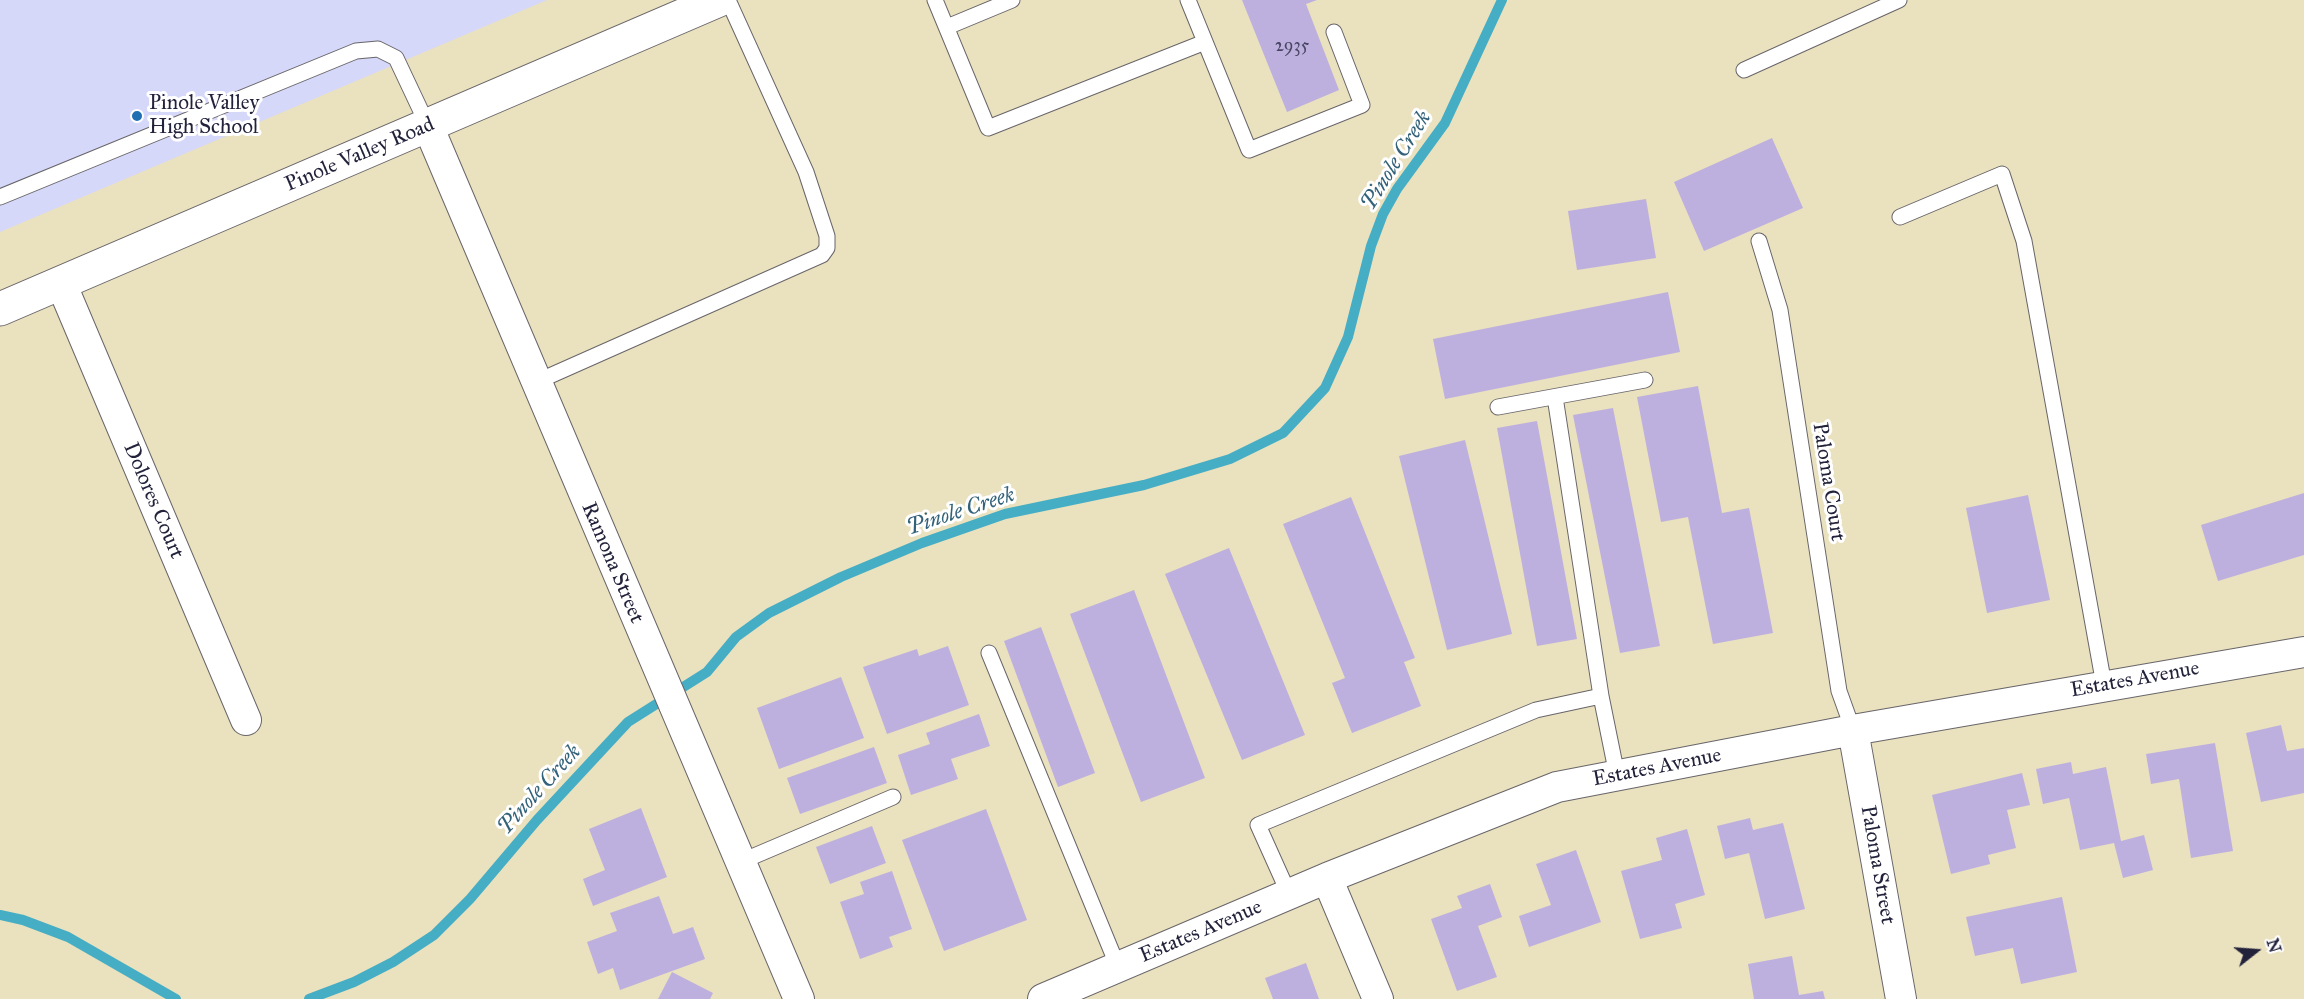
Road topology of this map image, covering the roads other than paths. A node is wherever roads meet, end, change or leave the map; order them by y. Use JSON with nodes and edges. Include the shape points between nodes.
{"nodes":[{"id":1,"x":719,"y":0,"type":"edge"},
{"id":2,"x":728,"y":0,"type":"edge"},
{"id":3,"x":935,"y":0,"type":"edge"},
{"id":4,"x":1012,"y":0,"type":"edge"},
{"id":5,"x":1188,"y":0,"type":"edge"},
{"id":6,"x":1899,"y":0,"type":"edge"},
{"id":7,"x":947,"y":27,"type":"junction"},
{"id":8,"x":1334,"y":32,"type":"dead end"},
{"id":9,"x":1205,"y":42,"type":"junction"},
{"id":10,"x":1744,"y":70,"type":"dead end"},
{"id":11,"x":428,"y":126,"type":"junction"},
{"id":12,"x":0,"y":197,"type":"edge"},
{"id":13,"x":1900,"y":217,"type":"dead end"},
{"id":14,"x":1759,"y":241,"type":"dead end"},
{"id":15,"x":61,"y":283,"type":"junction"},
{"id":16,"x":0,"y":309,"type":"edge"},
{"id":17,"x":1645,"y":380,"type":"dead end"},
{"id":18,"x":536,"y":382,"type":"junction"},
{"id":19,"x":1555,"y":397,"type":"junction"},
{"id":20,"x":1498,"y":407,"type":"dead end"},
{"id":21,"x":2304,"y":652,"type":"edge"},
{"id":22,"x":989,"y":653,"type":"dead end"},
{"id":23,"x":2104,"y":685,"type":"junction"},
{"id":24,"x":1601,"y":696,"type":"junction"},
{"id":25,"x":246,"y":720,"type":"dead end"},
{"id":26,"x":1853,"y":730,"type":"junction"},
{"id":27,"x":1617,"y":776,"type":"junction"},
{"id":28,"x":893,"y":797,"type":"dead end"},
{"id":29,"x":740,"y":862,"type":"junction"},
{"id":30,"x":1327,"y":878,"type":"junction"},
{"id":31,"x":1288,"y":894,"type":"junction"},
{"id":32,"x":1118,"y":967,"type":"junction"},
{"id":33,"x":799,"y":999,"type":"edge"},
{"id":34,"x":1043,"y":999,"type":"edge"},
{"id":35,"x":1378,"y":999,"type":"edge"},
{"id":36,"x":1901,"y":999,"type":"edge"}],
"edges":[{"from":1,"to":11,"type":"main road","name":"Pinole Valley Road"},
{"from":2,"to":18,"type":"lane","via":[[806,172],[827,236],[827,248],[822,255]]},
{"from":3,"to":7,"type":"lane"},
{"from":4,"to":7,"type":"lane"},
{"from":5,"to":9,"type":"lane"},
{"from":6,"to":10,"type":"lane"},
{"from":7,"to":9,"type":"lane","via":[[988,128]]},
{"from":8,"to":9,"type":"lane","via":[[1362,105],[1249,150]]},
{"from":11,"to":12,"type":"lane","via":[[396,58],[378,49],[356,51]]},
{"from":11,"to":15,"type":"main road","name":"Pinole Valley Road"},
{"from":11,"to":18,"type":"street","name":"Ramona Street"},
{"from":13,"to":23,"type":"lane","via":[[2002,174],[2024,241]]},
{"from":14,"to":26,"type":"lane","name":"Paloma Court","via":[[1780,310],[1839,691]]},
{"from":15,"to":16,"type":"main road","name":"Pinole Valley Road"},
{"from":15,"to":25,"type":"street","name":"Dolores Court"},
{"from":17,"to":19,"type":"lane"},
{"from":18,"to":29,"type":"street","name":"Ramona Street"},
{"from":19,"to":20,"type":"lane"},
{"from":19,"to":24,"type":"lane"},
{"from":21,"to":23,"type":"street","name":"Estates Avenue"},
{"from":22,"to":32,"type":"lane"},
{"from":23,"to":26,"type":"street","name":"Estates Avenue"},
{"from":24,"to":27,"type":"lane"},
{"from":24,"to":31,"type":"lane","via":[[1536,710],[1258,825]]},
{"from":26,"to":27,"type":"street","name":"Estates Avenue"},
{"from":26,"to":36,"type":"street","name":"Paloma Street"},
{"from":27,"to":30,"type":"street","name":"Estates Avenue","via":[[1557,787]]},
{"from":28,"to":29,"type":"lane"},
{"from":29,"to":33,"type":"street","name":"Ramona Street"},
{"from":30,"to":31,"type":"street","name":"Estates Avenue"},
{"from":30,"to":35,"type":"street"},
{"from":31,"to":32,"type":"street","name":"Estates Avenue"},
{"from":32,"to":34,"type":"street","name":"Estates Avenue"}]}
